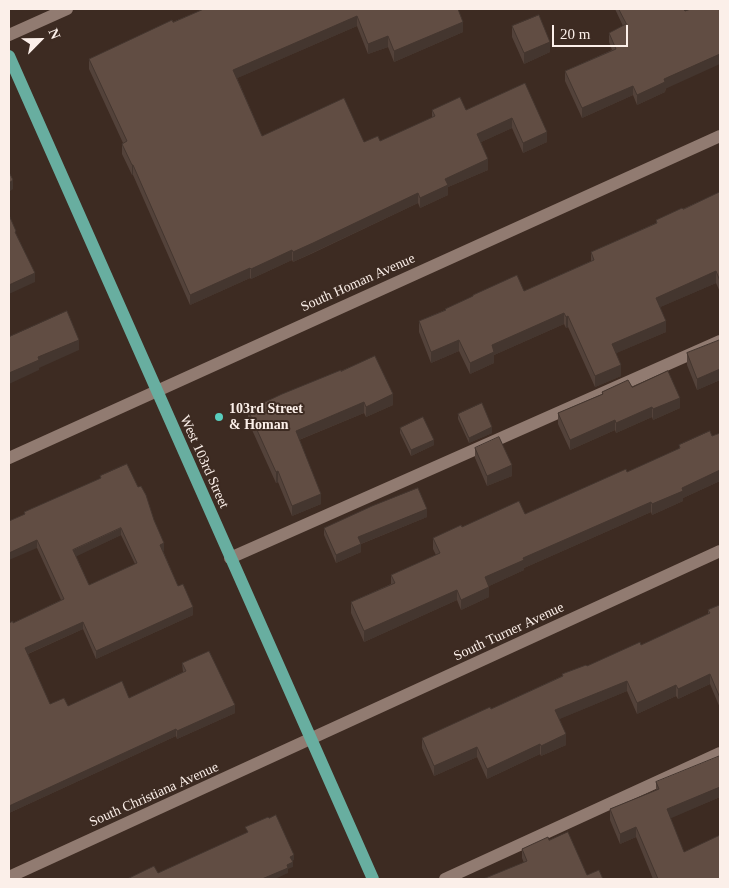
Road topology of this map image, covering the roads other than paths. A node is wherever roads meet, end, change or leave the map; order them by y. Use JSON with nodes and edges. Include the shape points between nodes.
{"nodes":[{"id":1,"x":67,"y":9,"type":"edge"},
{"id":2,"x":9,"y":35,"type":"edge"},
{"id":3,"x":9,"y":56,"type":"edge"},
{"id":4,"x":720,"y":136,"type":"edge"},
{"id":5,"x":720,"y":341,"type":"edge"},
{"id":6,"x":157,"y":391,"type":"junction"},
{"id":7,"x":9,"y":458,"type":"edge"},
{"id":8,"x":720,"y":551,"type":"edge"},
{"id":9,"x":230,"y":558,"type":"junction"},
{"id":10,"x":311,"y":740,"type":"junction"},
{"id":11,"x":720,"y":753,"type":"edge"},
{"id":12,"x":9,"y":878,"type":"edge"},
{"id":13,"x":373,"y":879,"type":"edge"},
{"id":14,"x":445,"y":879,"type":"edge"}],
"edges":[{"from":1,"to":2,"type":"street"},
{"from":3,"to":6,"type":"main road","name":"West 103rd Street"},
{"from":4,"to":6,"type":"street","name":"South Homan Avenue"},
{"from":5,"to":9,"type":"street"},
{"from":6,"to":7,"type":"street","name":"South Homan Avenue"},
{"from":6,"to":9,"type":"main road","name":"West 103rd Street"},
{"from":8,"to":10,"type":"street","name":"South Turner Avenue"},
{"from":9,"to":10,"type":"main road","name":"West 103rd Street"},
{"from":10,"to":12,"type":"street","name":"South Christiana Avenue"},
{"from":10,"to":13,"type":"main road","name":"West 103rd Street"},
{"from":11,"to":14,"type":"street"}]}
